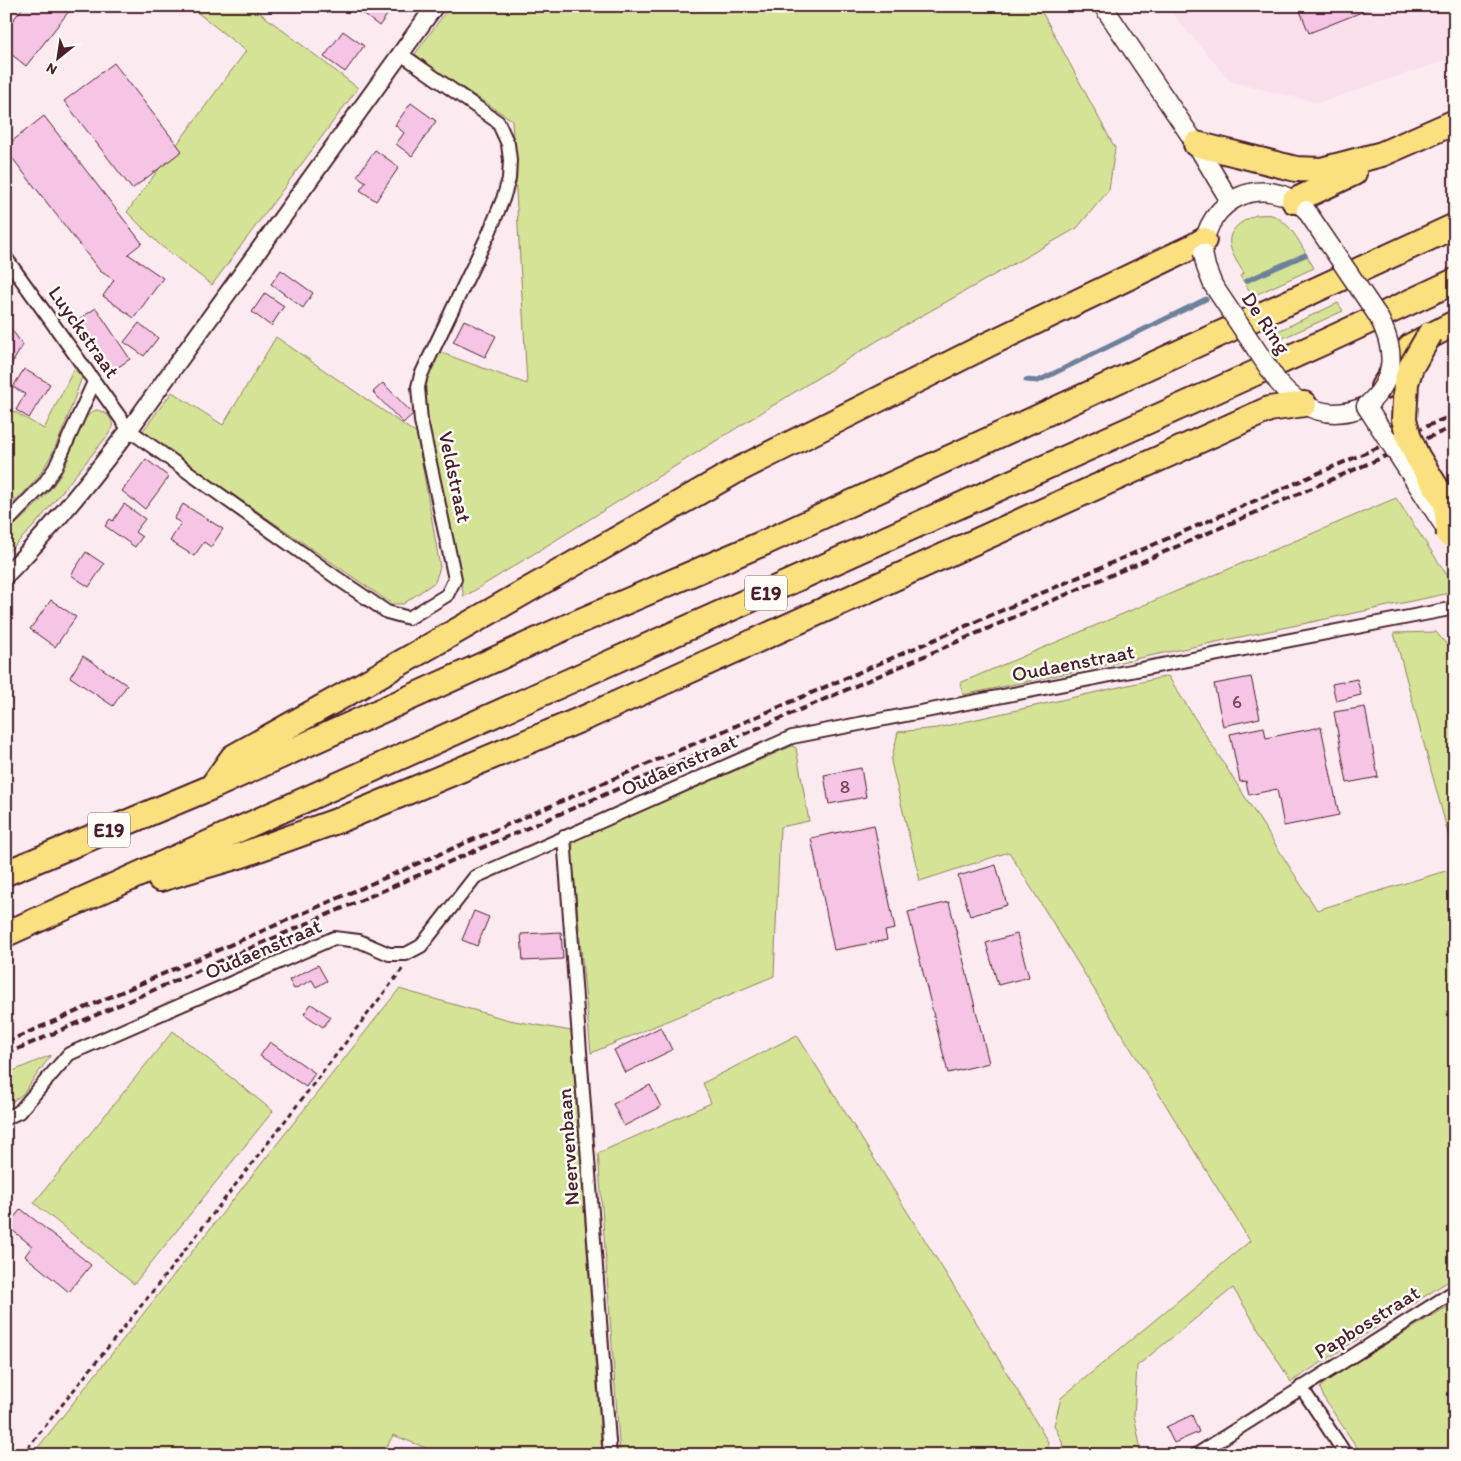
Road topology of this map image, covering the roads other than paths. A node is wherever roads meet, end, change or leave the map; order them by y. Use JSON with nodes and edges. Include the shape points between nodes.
{"nodes":[{"id":1,"x":435,"y":6,"type":"edge"},
{"id":2,"x":1103,"y":6,"type":"edge"},
{"id":3,"x":400,"y":54,"type":"junction"},
{"id":4,"x":1455,"y":122,"type":"edge"},
{"id":5,"x":1196,"y":144,"type":"junction"},
{"id":6,"x":1382,"y":154,"type":"junction"},
{"id":7,"x":1230,"y":201,"type":"junction"},
{"id":8,"x":1300,"y":205,"type":"junction"},
{"id":9,"x":1455,"y":226,"type":"edge"},
{"id":10,"x":1204,"y":246,"type":"junction"},
{"id":11,"x":6,"y":258,"type":"edge"},
{"id":12,"x":1455,"y":281,"type":"edge"},
{"id":13,"x":1455,"y":323,"type":"edge"},
{"id":14,"x":1430,"y":334,"type":"junction"},
{"id":15,"x":94,"y":382,"type":"junction"},
{"id":16,"x":1383,"y":387,"type":"junction"},
{"id":17,"x":1304,"y":404,"type":"junction"},
{"id":18,"x":1366,"y":406,"type":"junction"},
{"id":19,"x":129,"y":430,"type":"junction"},
{"id":20,"x":6,"y":523,"type":"edge"},
{"id":21,"x":1452,"y":539,"type":"edge"},
{"id":22,"x":6,"y":575,"type":"edge"},
{"id":23,"x":1455,"y":608,"type":"edge"},
{"id":24,"x":212,"y":787,"type":"junction"},
{"id":25,"x":564,"y":837,"type":"junction"},
{"id":26,"x":6,"y":873,"type":"edge"},
{"id":27,"x":77,"y":903,"type":"junction"},
{"id":28,"x":6,"y":934,"type":"edge"},
{"id":29,"x":6,"y":1118,"type":"edge"},
{"id":30,"x":1455,"y":1291,"type":"edge"},
{"id":31,"x":1301,"y":1387,"type":"junction"},
{"id":32,"x":610,"y":1455,"type":"edge"},
{"id":33,"x":1196,"y":1455,"type":"edge"},
{"id":34,"x":1346,"y":1455,"type":"edge"}],
"edges":[{"from":1,"to":3,"type":"street"},
{"from":2,"to":5,"type":"main road"},
{"from":3,"to":19,"type":"street"},
{"from":3,"to":19,"type":"street","name":"Veldstraat","via":[[498,122],[508,144],[510,160],[503,199],[420,374],[418,387],[421,420],[456,579],[447,595],[409,618],[387,612]]},
{"from":4,"to":6,"type":"highway"},
{"from":5,"to":6,"type":"highway","via":[[1309,171]]},
{"from":5,"to":7,"type":"main road"},
{"from":6,"to":8,"type":"highway"},
{"from":7,"to":8,"type":"main road","via":[[1247,194],[1267,192],[1285,196]]},
{"from":7,"to":10,"type":"main road","via":[[1217,214]]},
{"from":8,"to":16,"type":"main road","bridge":true,"via":[[1387,333],[1391,356]]},
{"from":9,"to":24,"type":"highway","number":"E19","via":[[766,542]]},
{"from":10,"to":17,"type":"main road","name":"De Ring","bridge":true,"via":[[1203,258],[1219,293],[1278,382]]},
{"from":10,"to":24,"type":"highway","via":[[1192,247],[986,345],[734,472],[233,757]]},
{"from":11,"to":15,"type":"street","name":"Luyckstraat"},
{"from":12,"to":27,"type":"highway","number":"E19"},
{"from":13,"to":14,"type":"highway"},
{"from":14,"to":16,"type":"highway","bridge":true,"via":[[1411,346]]},
{"from":14,"to":21,"type":"highway","bridge":true,"via":[[1411,367],[1406,383],[1404,419],[1418,456],[1446,502]]},
{"from":15,"to":19,"type":"street","name":"Luyckstraat"},
{"from":15,"to":20,"type":"street","via":[[55,468]]},
{"from":16,"to":18,"type":"main road","bridge":true},
{"from":17,"to":18,"type":"main road","name":"De Ring","via":[[1332,414]]},
{"from":17,"to":27,"type":"highway","via":[[1269,409],[589,716],[345,818],[242,855]]},
{"from":18,"to":21,"type":"main road","bridge":true},
{"from":19,"to":22,"type":"street","via":[[79,495]]},
{"from":23,"to":25,"type":"street","name":"Oudaenstraat","via":[[792,737]]},
{"from":24,"to":26,"type":"highway","number":"E19"},
{"from":25,"to":29,"type":"street","name":"Oudaenstraat","via":[[475,877],[421,946],[406,954],[389,954],[359,941],[334,938],[69,1054],[19,1112]]},
{"from":25,"to":32,"type":"street","name":"Neervenbaan"},
{"from":27,"to":28,"type":"highway","number":"E19"},
{"from":30,"to":31,"type":"street","name":"Papbosstraat"},
{"from":31,"to":33,"type":"street","name":"Papbosstraat"},
{"from":31,"to":34,"type":"street","name":"Papbosstraat"}]}
